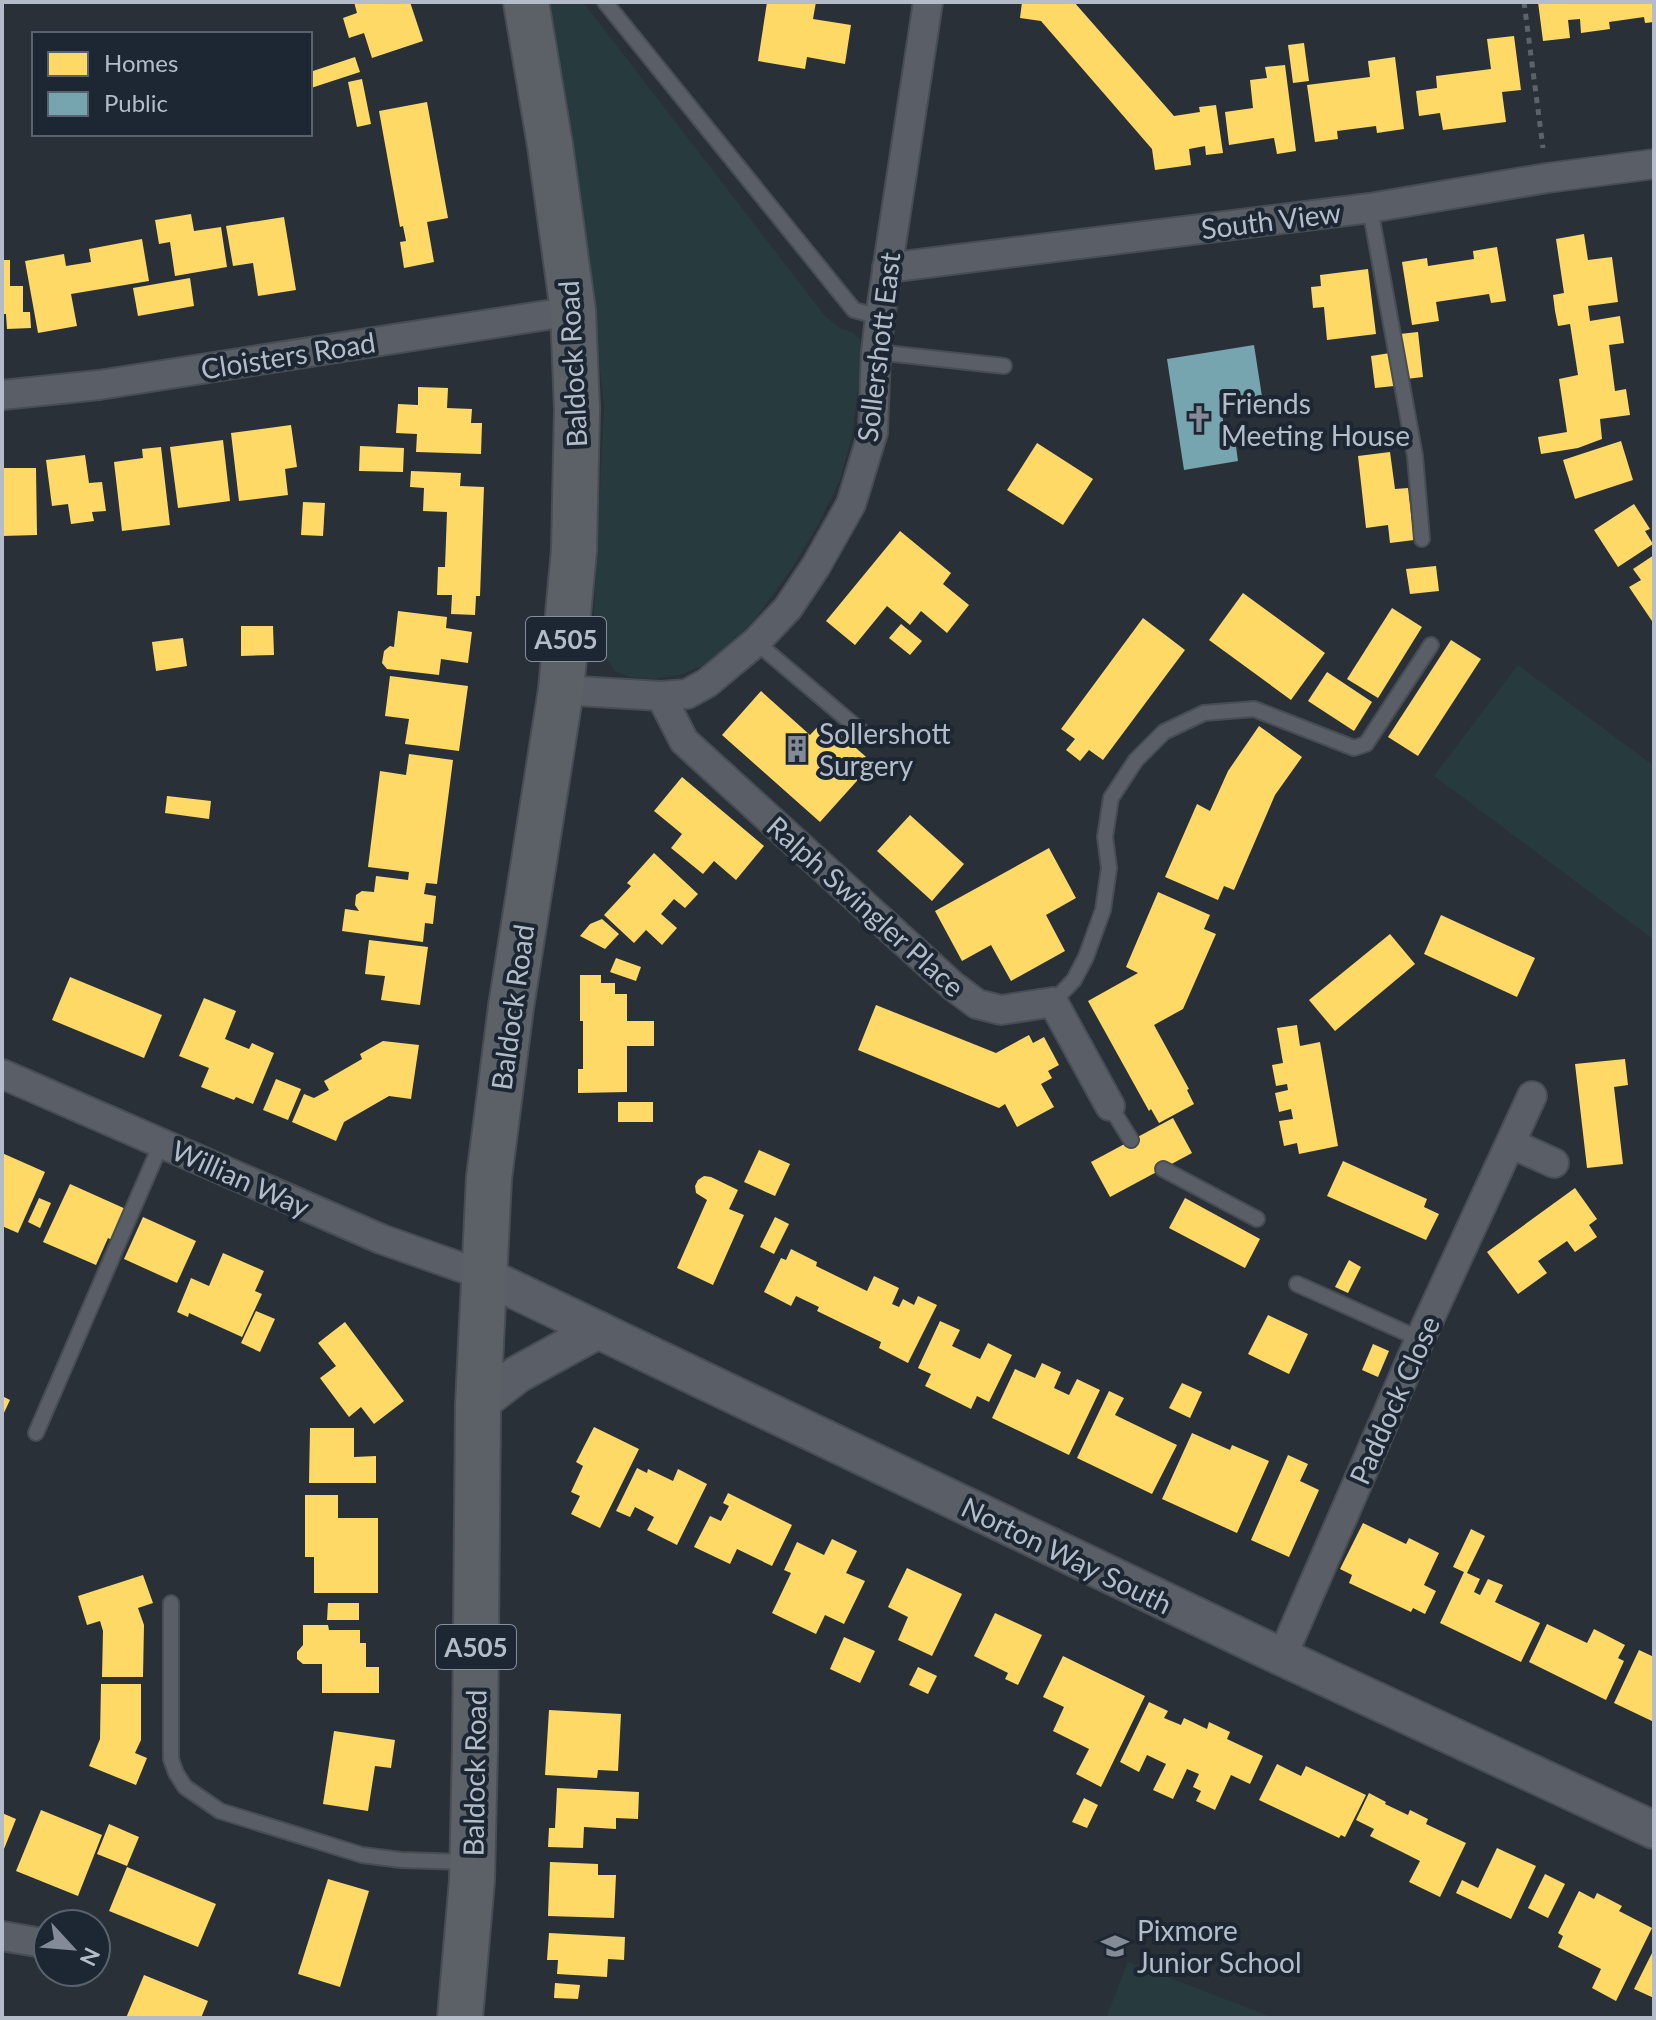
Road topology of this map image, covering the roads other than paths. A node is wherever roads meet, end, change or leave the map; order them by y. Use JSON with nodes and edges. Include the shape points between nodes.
{"nodes":[{"id":1,"x":526,"y":2,"type":"edge"},
{"id":2,"x":605,"y":2,"type":"edge"},
{"id":3,"x":928,"y":2,"type":"edge"},
{"id":4,"x":1654,"y":164,"type":"edge"},
{"id":5,"x":1370,"y":208,"type":"junction"},
{"id":6,"x":887,"y":268,"type":"junction"},
{"id":7,"x":573,"y":311,"type":"junction"},
{"id":8,"x":880,"y":317,"type":"junction"},
{"id":9,"x":876,"y":352,"type":"junction"},
{"id":10,"x":1004,"y":366,"type":"dead end"},
{"id":11,"x":2,"y":395,"type":"edge"},
{"id":12,"x":1422,"y":539,"type":"dead end"},
{"id":13,"x":756,"y":642,"type":"junction"},
{"id":14,"x":1431,"y":645,"type":"dead end"},
{"id":15,"x":561,"y":690,"type":"junction"},
{"id":16,"x":661,"y":696,"type":"junction"},
{"id":17,"x":868,"y":737,"type":"dead end"},
{"id":18,"x":1053,"y":1002,"type":"junction"},
{"id":19,"x":2,"y":1074,"type":"edge"},
{"id":20,"x":1532,"y":1096,"type":"dead end"},
{"id":21,"x":1110,"y":1106,"type":"joint"},
{"id":22,"x":1131,"y":1140,"type":"dead end"},
{"id":23,"x":161,"y":1144,"type":"junction"},
{"id":24,"x":1512,"y":1144,"type":"junction"},
{"id":25,"x":1554,"y":1163,"type":"dead end"},
{"id":26,"x":1163,"y":1169,"type":"dead end"},
{"id":27,"x":1257,"y":1219,"type":"dead end"},
{"id":28,"x":483,"y":1275,"type":"junction"},
{"id":29,"x":1297,"y":1284,"type":"dead end"},
{"id":30,"x":598,"y":1330,"type":"junction"},
{"id":31,"x":1420,"y":1339,"type":"junction"},
{"id":32,"x":478,"y":1405,"type":"junction"},
{"id":33,"x":36,"y":1433,"type":"dead end"},
{"id":34,"x":171,"y":1603,"type":"dead end"},
{"id":35,"x":1282,"y":1657,"type":"junction"},
{"id":36,"x":1654,"y":1830,"type":"edge"},
{"id":37,"x":472,"y":1862,"type":"junction"},
{"id":38,"x":2,"y":1936,"type":"edge"},
{"id":39,"x":32,"y":1941,"type":"edge"},
{"id":40,"x":460,"y":2018,"type":"edge"}],
"edges":[{"from":1,"to":7,"type":"main road","name":"Baldock Road","number":"A505"},
{"from":2,"to":8,"type":"lane","via":[[854,310]]},
{"from":3,"to":6,"type":"street","name":"Sollershott East"},
{"from":4,"to":5,"type":"street","name":"South View"},
{"from":5,"to":6,"type":"street","name":"South View"},
{"from":5,"to":12,"type":"lane","via":[[1415,456]]},
{"from":6,"to":8,"type":"street","name":"Sollershott East"},
{"from":7,"to":11,"type":"street","name":"Cloisters Road","via":[[99,385]]},
{"from":7,"to":15,"type":"main road","name":"Baldock Road","number":"A505","via":[[574,550]]},
{"from":8,"to":9,"type":"street","name":"Sollershott East"},
{"from":9,"to":10,"type":"lane"},
{"from":9,"to":13,"type":"street","name":"Sollershott East","via":[[873,432],[851,504],[788,608]]},
{"from":13,"to":16,"type":"street","name":"Sollershott East","via":[[707,683],[687,694]]},
{"from":13,"to":17,"type":"lane"},
{"from":14,"to":18,"type":"lane","via":[[1366,744],[1354,748],[1254,709],[1204,713],[1164,732],[1136,760],[1111,798],[1103,910],[1074,980]]},
{"from":15,"to":16,"type":"street","name":"Sollershott East"},
{"from":15,"to":28,"type":"main road","name":"Baldock Road","number":"A505","via":[[509,1022]]},
{"from":16,"to":18,"type":"street","name":"Ralph Swingler Place","via":[[684,741],[953,986],[977,1004],[1001,1010]]},
{"from":18,"to":21,"type":"street"},
{"from":19,"to":23,"type":"street","name":"Willian Way"},
{"from":20,"to":24,"type":"street","name":"Paddock Close"},
{"from":21,"to":22,"type":"lane"},
{"from":23,"to":28,"type":"street","name":"Willian Way","via":[[381,1239]]},
{"from":23,"to":33,"type":"lane"},
{"from":24,"to":25,"type":"street"},
{"from":24,"to":31,"type":"street","name":"Paddock Close"},
{"from":26,"to":27,"type":"lane"},
{"from":28,"to":30,"type":"street","name":"Norton Way South"},
{"from":28,"to":32,"type":"main road","name":"Baldock Road","number":"A505"},
{"from":29,"to":31,"type":"lane"},
{"from":30,"to":32,"type":"street","via":[[518,1374]]},
{"from":30,"to":35,"type":"street","name":"Norton Way South"},
{"from":31,"to":35,"type":"street","name":"Paddock Close"},
{"from":32,"to":37,"type":"main road","name":"Baldock Road","number":"A505"},
{"from":34,"to":37,"type":"lane","via":[[171,1759],[185,1787],[220,1811],[362,1855]]},
{"from":35,"to":36,"type":"street","name":"Norton Way South"},
{"from":37,"to":40,"type":"main road","name":"Baldock Road","number":"A505"},
{"from":38,"to":39,"type":"street"}]}
